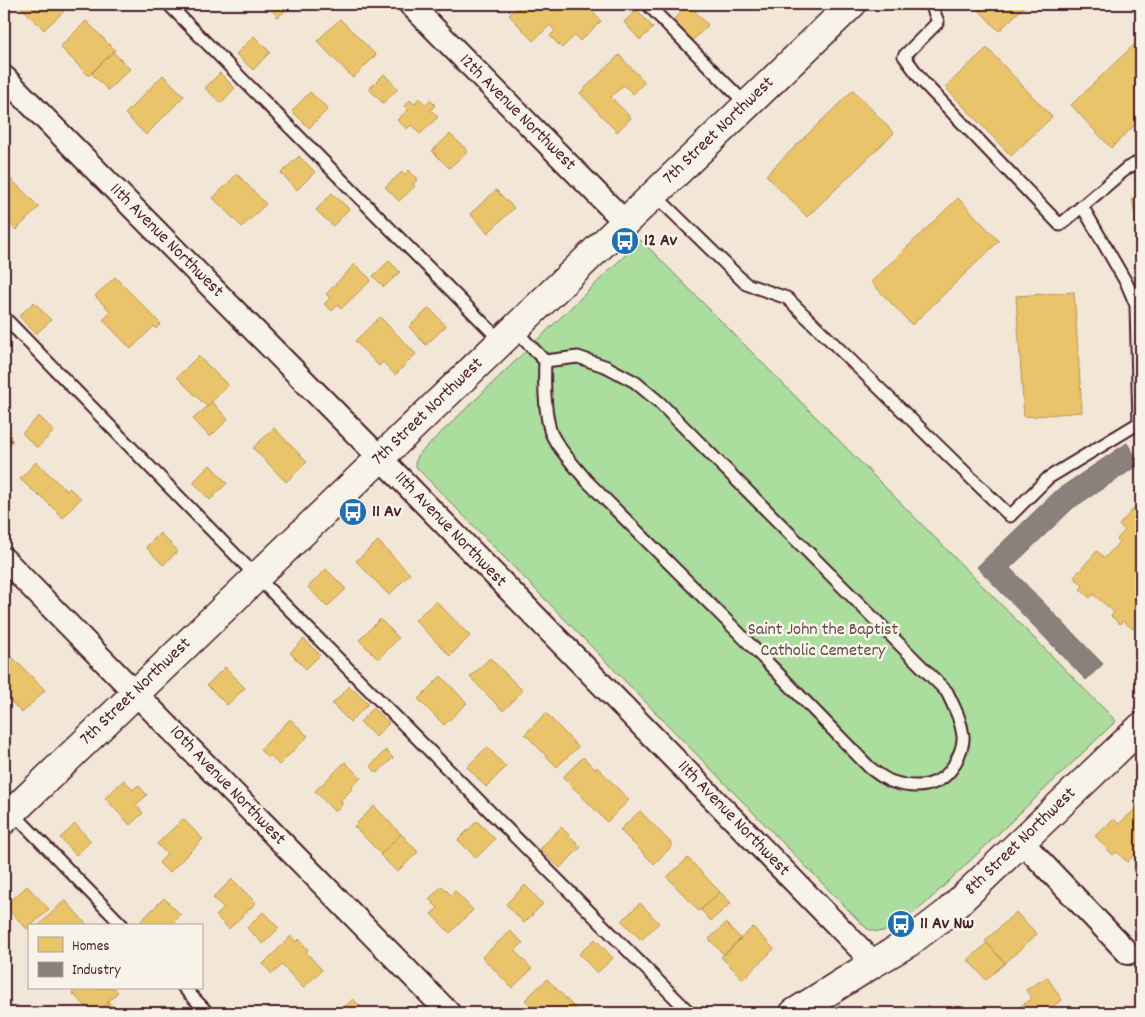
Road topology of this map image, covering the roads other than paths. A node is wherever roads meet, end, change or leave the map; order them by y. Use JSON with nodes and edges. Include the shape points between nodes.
{"nodes":[{"id":1,"x":168,"y":4,"type":"edge"},
{"id":2,"x":410,"y":4,"type":"edge"},
{"id":3,"x":647,"y":4,"type":"edge"},
{"id":4,"x":852,"y":4,"type":"edge"},
{"id":5,"x":931,"y":4,"type":"edge"},
{"id":6,"x":4,"y":77,"type":"edge"},
{"id":7,"x":746,"y":104,"type":"junction"},
{"id":8,"x":1141,"y":161,"type":"edge"},
{"id":9,"x":654,"y":194,"type":"junction"},
{"id":10,"x":1082,"y":206,"type":"junction"},
{"id":11,"x":625,"y":222,"type":"junction"},
{"id":12,"x":4,"y":317,"type":"edge"},
{"id":13,"x":508,"y":335,"type":"junction"},
{"id":14,"x":545,"y":361,"type":"junction"},
{"id":15,"x":1140,"y":423,"type":"edge"},
{"id":16,"x":380,"y":458,"type":"junction"},
{"id":17,"x":4,"y":560,"type":"edge"},
{"id":18,"x":256,"y":577,"type":"junction"},
{"id":19,"x":136,"y":693,"type":"junction"},
{"id":20,"x":1141,"y":727,"type":"edge"},
{"id":21,"x":6,"y":812,"type":"edge"},
{"id":22,"x":1021,"y":841,"type":"junction"},
{"id":23,"x":121,"y":924,"type":"edge"},
{"id":24,"x":1128,"y":953,"type":"dead end"},
{"id":25,"x":874,"y":963,"type":"junction"},
{"id":26,"x":186,"y":990,"type":"edge"},
{"id":27,"x":803,"y":1011,"type":"edge"},
{"id":28,"x":208,"y":1013,"type":"edge"},
{"id":29,"x":449,"y":1013,"type":"edge"},
{"id":30,"x":690,"y":1013,"type":"edge"}],
"edges":[{"from":1,"to":13,"type":"lane"},
{"from":2,"to":11,"type":"street","name":"12th Avenue Northwest"},
{"from":3,"to":7,"type":"lane"},
{"from":4,"to":7,"type":"street","name":"7th Street Northwest"},
{"from":5,"to":10,"type":"lane","via":[[938,22],[904,56],[923,82],[1060,225]]},
{"from":6,"to":16,"type":"street","name":"11th Avenue Northwest"},
{"from":7,"to":9,"type":"street","name":"7th Street Northwest"},
{"from":8,"to":10,"type":"lane","via":[[1127,168]]},
{"from":9,"to":11,"type":"street","name":"7th Street Northwest"},
{"from":9,"to":15,"type":"lane","via":[[746,284],[786,298],[1010,516],[1048,478]]},
{"from":10,"to":15,"type":"lane","via":[[1136,305]]},
{"from":11,"to":13,"type":"street","name":"7th Street Northwest"},
{"from":12,"to":18,"type":"lane"},
{"from":13,"to":14,"type":"lane"},
{"from":13,"to":16,"type":"street","name":"7th Street Northwest"},
{"from":14,"to":14,"type":"lane","via":[[544,391],[551,431],[566,455],[586,480],[870,768],[892,782],[915,786],[939,781],[951,770],[960,755],[964,738],[959,715],[947,692],[666,409],[635,382],[578,357]]},
{"from":16,"to":18,"type":"street","name":"7th Street Northwest"},
{"from":16,"to":25,"type":"street","name":"11th Avenue Northwest"},
{"from":17,"to":19,"type":"street","name":"10th Avenue Northwest"},
{"from":18,"to":19,"type":"street","name":"7th Street Northwest"},
{"from":18,"to":30,"type":"lane"},
{"from":19,"to":21,"type":"street","name":"7th Street Northwest"},
{"from":19,"to":29,"type":"street","name":"10th Avenue Northwest"},
{"from":20,"to":22,"type":"street","name":"8th Street Northwest"},
{"from":21,"to":23,"type":"lane"},
{"from":22,"to":24,"type":"street"},
{"from":22,"to":25,"type":"street","name":"8th Street Northwest","via":[[946,914],[908,943]]},
{"from":25,"to":27,"type":"street","name":"8th Street Northwest"},
{"from":26,"to":28,"type":"lane"}]}
